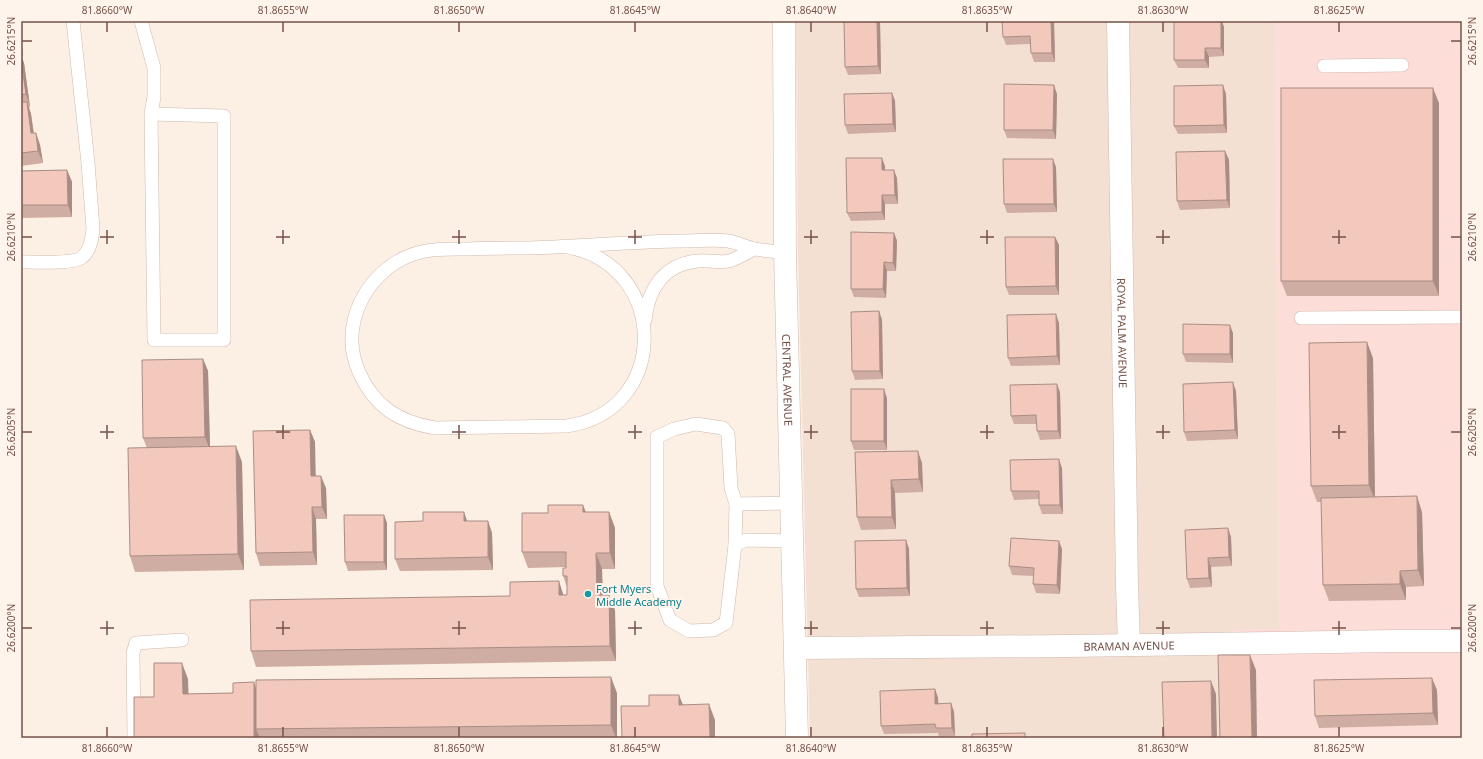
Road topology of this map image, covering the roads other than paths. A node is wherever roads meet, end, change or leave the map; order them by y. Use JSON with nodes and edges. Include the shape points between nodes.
{"nodes":[{"id":1,"x":73,"y":21,"type":"edge"},
{"id":2,"x":141,"y":21,"type":"edge"},
{"id":3,"x":784,"y":21,"type":"edge"},
{"id":4,"x":1118,"y":21,"type":"edge"},
{"id":5,"x":1402,"y":65,"type":"dead end"},
{"id":6,"x":1324,"y":66,"type":"dead end"},
{"id":7,"x":151,"y":114,"type":"junction"},
{"id":8,"x":568,"y":247,"type":"junction"},
{"id":9,"x":754,"y":249,"type":"junction"},
{"id":10,"x":786,"y":253,"type":"junction"},
{"id":11,"x":21,"y":262,"type":"edge"},
{"id":12,"x":1462,"y":317,"type":"edge"},
{"id":13,"x":1301,"y":318,"type":"dead end"},
{"id":14,"x":644,"y":325,"type":"junction"},
{"id":15,"x":792,"y":503,"type":"junction"},
{"id":16,"x":736,"y":504,"type":"junction"},
{"id":17,"x":793,"y":541,"type":"junction"},
{"id":18,"x":735,"y":545,"type":"junction"},
{"id":19,"x":182,"y":640,"type":"dead end"},
{"id":20,"x":1462,"y":641,"type":"edge"},
{"id":21,"x":1129,"y":645,"type":"junction"},
{"id":22,"x":796,"y":648,"type":"junction"},
{"id":23,"x":134,"y":738,"type":"edge"},
{"id":24,"x":798,"y":738,"type":"edge"}],
"edges":[{"from":1,"to":11,"type":"lane","via":[[88,162],[92,240],[88,250],[80,258],[69,262]]},
{"from":2,"to":7,"type":"lane","via":[[154,68]]},
{"from":3,"to":10,"type":"street","name":"CENTRAL AVENUE"},
{"from":4,"to":21,"type":"street","name":"ROYAL PALM AVENUE"},
{"from":5,"to":6,"type":"lane"},
{"from":7,"to":7,"type":"lane","via":[[154,340],[224,340],[224,116]]},
{"from":8,"to":9,"type":"lane","via":[[659,241],[728,241]]},
{"from":8,"to":14,"type":"lane","via":[[592,254],[615,271],[637,300]]},
{"from":8,"to":14,"type":"lane","via":[[437,249],[412,255],[390,266],[373,280],[366,290],[354,322],[352,340],[356,367],[375,399],[393,414],[422,426],[450,428],[575,425],[611,408],[630,386],[640,367],[644,352]]},
{"from":9,"to":10,"type":"lane"},
{"from":9,"to":14,"type":"lane","via":[[728,261],[688,262],[673,269],[659,281],[649,296]]},
{"from":10,"to":15,"type":"street","name":"CENTRAL AVENUE"},
{"from":12,"to":13,"type":"lane"},
{"from":15,"to":16,"type":"lane"},
{"from":15,"to":17,"type":"street","name":"CENTRAL AVENUE"},
{"from":16,"to":18,"type":"lane"},
{"from":16,"to":18,"type":"lane","via":[[731,488],[728,434],[723,428],[696,424],[674,429],[657,437],[657,586],[670,620],[689,631],[713,630],[726,623]]},
{"from":17,"to":18,"type":"lane","via":[[746,540]]},
{"from":17,"to":22,"type":"street","name":"CENTRAL AVENUE"},
{"from":19,"to":23,"type":"lane","via":[[136,643],[133,653]]},
{"from":20,"to":21,"type":"street","name":"BRAMAN AVENUE"},
{"from":21,"to":22,"type":"street","name":"BRAMAN AVENUE"},
{"from":22,"to":24,"type":"street","name":"CENTRAL AVENUE"}]}
